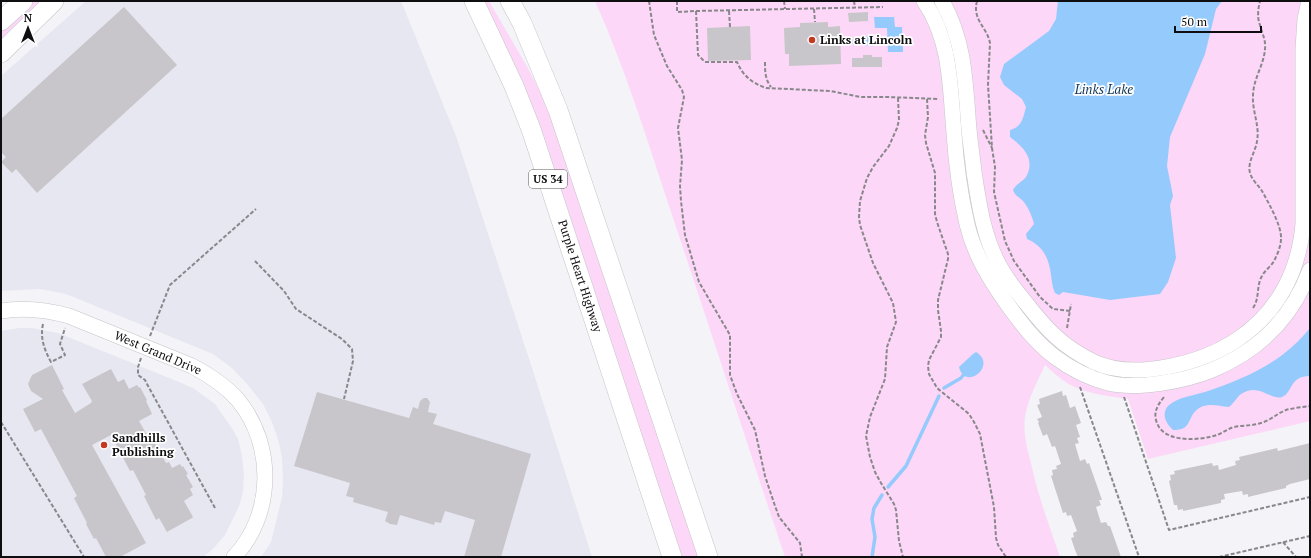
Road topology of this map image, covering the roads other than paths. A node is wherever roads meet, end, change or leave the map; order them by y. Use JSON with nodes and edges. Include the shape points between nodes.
{"nodes":[{"id":1,"x":23,"y":1,"type":"edge"},
{"id":2,"x":54,"y":1,"type":"edge"},
{"id":3,"x":474,"y":1,"type":"edge"},
{"id":4,"x":510,"y":1,"type":"edge"},
{"id":5,"x":924,"y":1,"type":"edge"},
{"id":6,"x":942,"y":1,"type":"edge"},
{"id":7,"x":1309,"y":1,"type":"edge"},
{"id":8,"x":952,"y":20,"type":"junction"},
{"id":9,"x":1,"y":21,"type":"edge"},
{"id":10,"x":938,"y":25,"type":"junction"},
{"id":11,"x":1,"y":54,"type":"edge"},
{"id":12,"x":972,"y":158,"type":"junction"},
{"id":13,"x":957,"y":159,"type":"junction"},
{"id":14,"x":1304,"y":257,"type":"edge"},
{"id":15,"x":1310,"y":270,"type":"edge"},
{"id":16,"x":1006,"y":290,"type":"junction"},
{"id":17,"x":1,"y":311,"type":"edge"},
{"id":18,"x":234,"y":557,"type":"edge"},
{"id":19,"x":672,"y":557,"type":"edge"},
{"id":20,"x":708,"y":557,"type":"edge"}],
"edges":[{"from":1,"to":9,"type":"main road"},
{"from":2,"to":11,"type":"main road"},
{"from":3,"to":19,"type":"main road","name":"Purple Heart Highway","number":"US 34","via":[[531,129]]},
{"from":4,"to":20,"type":"main road","number":"US 34","via":[[561,117]]},
{"from":5,"to":10,"type":"street"},
{"from":6,"to":8,"type":"street"},
{"from":7,"to":14,"type":"street","via":[[1304,34]]},
{"from":8,"to":10,"type":"street"},
{"from":8,"to":12,"type":"street","via":[[962,55]]},
{"from":10,"to":13,"type":"street","via":[[948,63]]},
{"from":12,"to":13,"type":"street"},
{"from":12,"to":16,"type":"street","via":[[985,231],[999,264]]},
{"from":13,"to":16,"type":"street","via":[[970,235],[985,272]]},
{"from":14,"to":16,"type":"street","via":[[1292,273],[1279,299],[1245,334],[1205,356],[1158,368],[1113,368],[1082,356],[1053,335]]},
{"from":15,"to":16,"type":"street","via":[[1291,308],[1272,331],[1254,347],[1210,371],[1146,385],[1110,383],[1093,378],[1054,357],[1024,325]]},
{"from":17,"to":18,"type":"street","name":"West Grand Drive","via":[[45,310],[192,366],[224,386],[247,413],[261,445],[264,466],[265,486],[261,506],[248,539]]}]}
